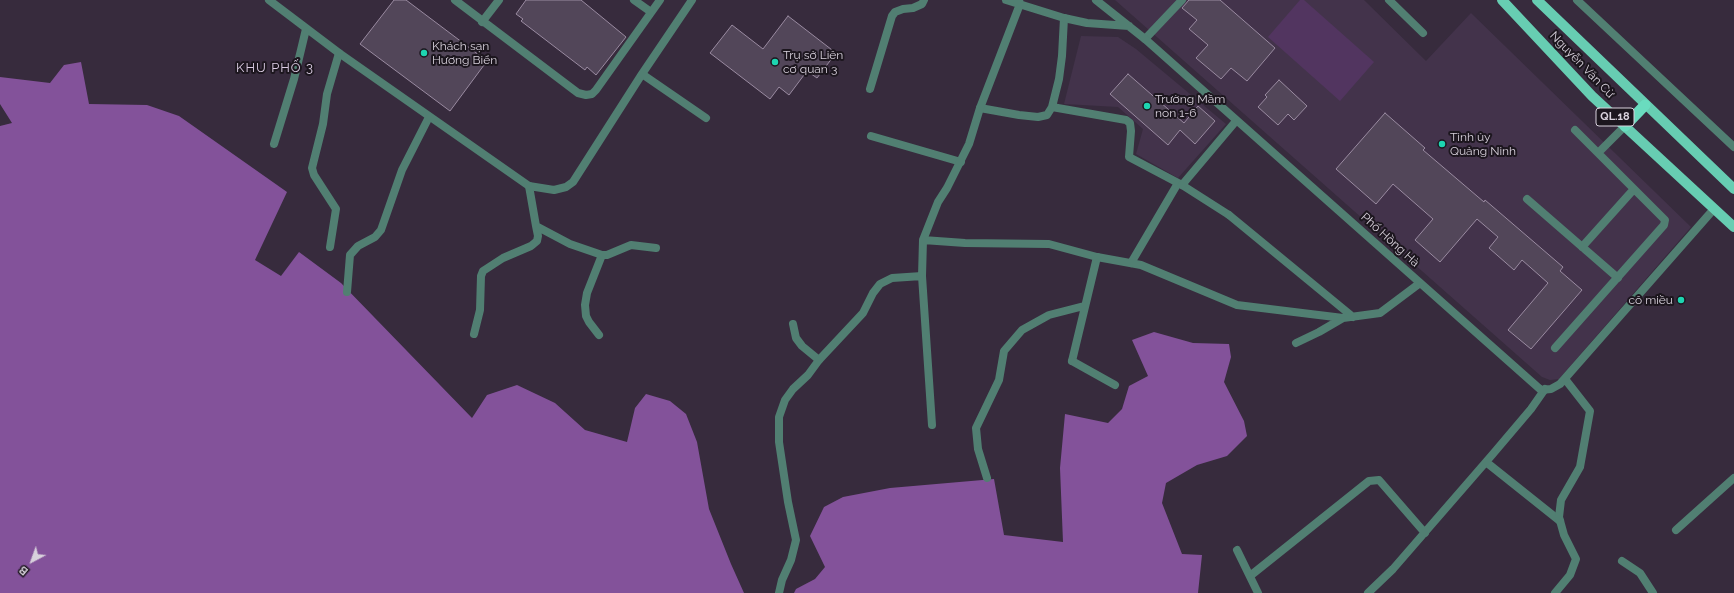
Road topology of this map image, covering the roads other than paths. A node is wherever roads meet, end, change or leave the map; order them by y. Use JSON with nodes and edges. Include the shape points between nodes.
{"nodes":[{"id":1,"x":269,"y":0,"type":"edge"},
{"id":2,"x":455,"y":0,"type":"edge"},
{"id":3,"x":499,"y":0,"type":"edge"},
{"id":4,"x":634,"y":0,"type":"edge"},
{"id":5,"x":660,"y":0,"type":"edge"},
{"id":6,"x":692,"y":0,"type":"edge"},
{"id":7,"x":924,"y":0,"type":"edge"},
{"id":8,"x":1006,"y":0,"type":"edge"},
{"id":9,"x":1096,"y":0,"type":"edge"},
{"id":10,"x":1182,"y":0,"type":"edge"},
{"id":11,"x":1389,"y":0,"type":"edge"},
{"id":12,"x":1502,"y":0,"type":"edge"},
{"id":13,"x":1537,"y":0,"type":"edge"},
{"id":14,"x":1577,"y":0,"type":"edge"},
{"id":15,"x":1020,"y":2,"type":"edge"},
{"id":16,"x":651,"y":12,"type":"junction"},
{"id":17,"x":1064,"y":18,"type":"junction"},
{"id":18,"x":482,"y":22,"type":"junction"},
{"id":19,"x":1128,"y":26,"type":"junction"},
{"id":20,"x":306,"y":29,"type":"junction"},
{"id":21,"x":1423,"y":33,"type":"dead end"},
{"id":22,"x":1145,"y":39,"type":"junction"},
{"id":23,"x":339,"y":53,"type":"junction"},
{"id":24,"x":642,"y":74,"type":"junction"},
{"id":25,"x":870,"y":89,"type":"dead end"},
{"id":26,"x":1645,"y":105,"type":"junction"},
{"id":27,"x":1052,"y":107,"type":"junction"},
{"id":28,"x":980,"y":108,"type":"junction"},
{"id":29,"x":429,"y":117,"type":"junction"},
{"id":30,"x":706,"y":118,"type":"dead end"},
{"id":31,"x":1236,"y":121,"type":"junction"},
{"id":32,"x":1626,"y":126,"type":"junction"},
{"id":33,"x":1575,"y":130,"type":"dead end"},
{"id":34,"x":871,"y":136,"type":"dead end"},
{"id":35,"x":274,"y":144,"type":"dead end"},
{"id":36,"x":1734,"y":147,"type":"edge"},
{"id":37,"x":1598,"y":153,"type":"junction"},
{"id":38,"x":961,"y":162,"type":"junction"},
{"id":39,"x":1180,"y":184,"type":"junction"},
{"id":40,"x":529,"y":186,"type":"junction"},
{"id":41,"x":1634,"y":189,"type":"junction"},
{"id":42,"x":1734,"y":189,"type":"edge"},
{"id":43,"x":1527,"y":199,"type":"dead end"},
{"id":44,"x":1713,"y":210,"type":"junction"},
{"id":45,"x":536,"y":226,"type":"junction"},
{"id":46,"x":1734,"y":227,"type":"edge"},
{"id":47,"x":923,"y":240,"type":"junction"},
{"id":48,"x":330,"y":247,"type":"dead end"},
{"id":49,"x":1582,"y":247,"type":"junction"},
{"id":50,"x":656,"y":248,"type":"dead end"},
{"id":51,"x":602,"y":255,"type":"junction"},
{"id":52,"x":1097,"y":257,"type":"junction"},
{"id":53,"x":1131,"y":263,"type":"junction"},
{"id":54,"x":922,"y":276,"type":"junction"},
{"id":55,"x":1618,"y":278,"type":"junction"},
{"id":56,"x":1420,"y":283,"type":"junction"},
{"id":57,"x":347,"y":292,"type":"dead end"},
{"id":58,"x":1084,"y":306,"type":"junction"},
{"id":59,"x":1352,"y":317,"type":"junction"},
{"id":60,"x":1344,"y":318,"type":"junction"},
{"id":61,"x":792,"y":324,"type":"dead end"},
{"id":62,"x":474,"y":334,"type":"dead end"},
{"id":63,"x":599,"y":335,"type":"dead end"},
{"id":64,"x":1296,"y":343,"type":"dead end"},
{"id":65,"x":1555,"y":348,"type":"dead end"},
{"id":66,"x":819,"y":360,"type":"junction"},
{"id":67,"x":1565,"y":379,"type":"junction"},
{"id":68,"x":1115,"y":385,"type":"dead end"},
{"id":69,"x":1546,"y":389,"type":"junction"},
{"id":70,"x":932,"y":425,"type":"dead end"},
{"id":71,"x":1486,"y":462,"type":"junction"},
{"id":72,"x":987,"y":478,"type":"dead end"},
{"id":73,"x":1734,"y":478,"type":"edge"},
{"id":74,"x":1560,"y":521,"type":"junction"},
{"id":75,"x":1676,"y":530,"type":"dead end"},
{"id":76,"x":1425,"y":533,"type":"junction"},
{"id":77,"x":1237,"y":550,"type":"dead end"},
{"id":78,"x":1622,"y":561,"type":"dead end"},
{"id":79,"x":1250,"y":576,"type":"junction"},
{"id":80,"x":779,"y":593,"type":"edge"},
{"id":81,"x":1258,"y":593,"type":"edge"},
{"id":82,"x":1368,"y":593,"type":"edge"},
{"id":83,"x":1555,"y":593,"type":"edge"},
{"id":84,"x":1653,"y":593,"type":"edge"}],
"edges":[{"from":1,"to":20,"type":"street"},
{"from":2,"to":18,"type":"street"},
{"from":3,"to":18,"type":"street"},
{"from":4,"to":16,"type":"street"},
{"from":5,"to":16,"type":"street"},
{"from":6,"to":24,"type":"street"},
{"from":7,"to":25,"type":"street","via":[[922,4],[895,12],[892,16]]},
{"from":8,"to":15,"type":"street"},
{"from":9,"to":19,"type":"street","name":"Phố Hồng Hà"},
{"from":10,"to":22,"type":"street"},
{"from":11,"to":21,"type":"street"},
{"from":12,"to":32,"type":"main road","name":"Nguyễn Văn Cừ","number":"QL.18","via":[[1592,96]]},
{"from":13,"to":26,"type":"main road","name":"Nguyễn Văn Cừ","number":"QL.18"},
{"from":14,"to":36,"type":"street"},
{"from":15,"to":17,"type":"street"},
{"from":15,"to":28,"type":"street"},
{"from":16,"to":18,"type":"street","via":[[596,90],[586,95],[578,93]]},
{"from":17,"to":19,"type":"street","via":[[1099,25]]},
{"from":17,"to":27,"type":"street","via":[[1062,56]]},
{"from":19,"to":22,"type":"street","name":"Phố Hồng Hà"},
{"from":20,"to":23,"type":"street"},
{"from":20,"to":35,"type":"street"},
{"from":22,"to":31,"type":"street","name":"Phố Hồng Hà"},
{"from":23,"to":29,"type":"street"},
{"from":23,"to":48,"type":"street","via":[[327,94],[324,124],[312,168],[336,209]]},
{"from":24,"to":30,"type":"street"},
{"from":24,"to":40,"type":"street","via":[[573,182],[554,190]]},
{"from":26,"to":32,"type":"highway"},
{"from":26,"to":42,"type":"main road","name":"Nguyễn Văn Cừ","number":"QL.18"},
{"from":27,"to":28,"type":"street","via":[[1047,115],[1038,117]]},
{"from":27,"to":39,"type":"street","via":[[1126,120],[1130,123],[1131,131],[1129,157]]},
{"from":28,"to":38,"type":"street"},
{"from":29,"to":40,"type":"street"},
{"from":29,"to":57,"type":"street","via":[[402,170],[381,230],[350,255]]},
{"from":31,"to":39,"type":"street"},
{"from":31,"to":56,"type":"street","name":"Phố Hồng Hà"},
{"from":32,"to":37,"type":"street"},
{"from":32,"to":44,"type":"main road","name":"Nguyễn Văn Cừ","number":"QL.18"},
{"from":33,"to":37,"type":"street"},
{"from":34,"to":38,"type":"street"},
{"from":37,"to":41,"type":"street"},
{"from":38,"to":47,"type":"street","via":[[938,202]]},
{"from":39,"to":53,"type":"street"},
{"from":39,"to":59,"type":"street","via":[[1229,215]]},
{"from":40,"to":45,"type":"street"},
{"from":41,"to":49,"type":"street"},
{"from":41,"to":55,"type":"street","via":[[1665,220],[1664,225]]},
{"from":43,"to":49,"type":"street"},
{"from":44,"to":46,"type":"main road","name":"Nguyễn Văn Cừ","number":"QL.18"},
{"from":44,"to":67,"type":"street"},
{"from":45,"to":51,"type":"street","via":[[570,244]]},
{"from":45,"to":62,"type":"street","via":[[538,236],[531,246],[503,258],[483,271],[480,310]]},
{"from":47,"to":52,"type":"street","via":[[1050,244]]},
{"from":47,"to":54,"type":"street"},
{"from":49,"to":55,"type":"street"},
{"from":50,"to":51,"type":"street","via":[[631,245]]},
{"from":51,"to":63,"type":"street","via":[[585,305],[586,316]]},
{"from":52,"to":53,"type":"street"},
{"from":52,"to":58,"type":"street"},
{"from":53,"to":60,"type":"street","via":[[1236,305]]},
{"from":54,"to":66,"type":"street","via":[[892,278],[880,284],[863,313]]},
{"from":54,"to":70,"type":"street"},
{"from":55,"to":65,"type":"street"},
{"from":56,"to":59,"type":"street","via":[[1380,313]]},
{"from":56,"to":69,"type":"street","name":"Phố Hồng Hà","via":[[1531,382],[1541,390]]},
{"from":58,"to":68,"type":"street","via":[[1072,361]]},
{"from":58,"to":72,"type":"street","via":[[1049,315],[1022,330],[1004,351],[999,380],[976,428],[978,449]]},
{"from":59,"to":60,"type":"street"},
{"from":60,"to":64,"type":"street"},
{"from":61,"to":66,"type":"street","via":[[796,338],[802,346]]},
{"from":66,"to":80,"type":"street","via":[[785,400],[779,417],[779,442],[796,540]]},
{"from":67,"to":69,"type":"street","via":[[1560,384]]},
{"from":67,"to":74,"type":"street","via":[[1590,411],[1580,467],[1561,500]]},
{"from":69,"to":71,"type":"street"},
{"from":71,"to":74,"type":"street"},
{"from":71,"to":76,"type":"street"},
{"from":73,"to":75,"type":"street"},
{"from":74,"to":83,"type":"street","via":[[1576,559],[1570,575]]},
{"from":76,"to":79,"type":"street","via":[[1379,480],[1369,481]]},
{"from":76,"to":82,"type":"street"},
{"from":77,"to":79,"type":"street"},
{"from":78,"to":84,"type":"street","via":[[1640,573]]},
{"from":79,"to":81,"type":"street"}]}
